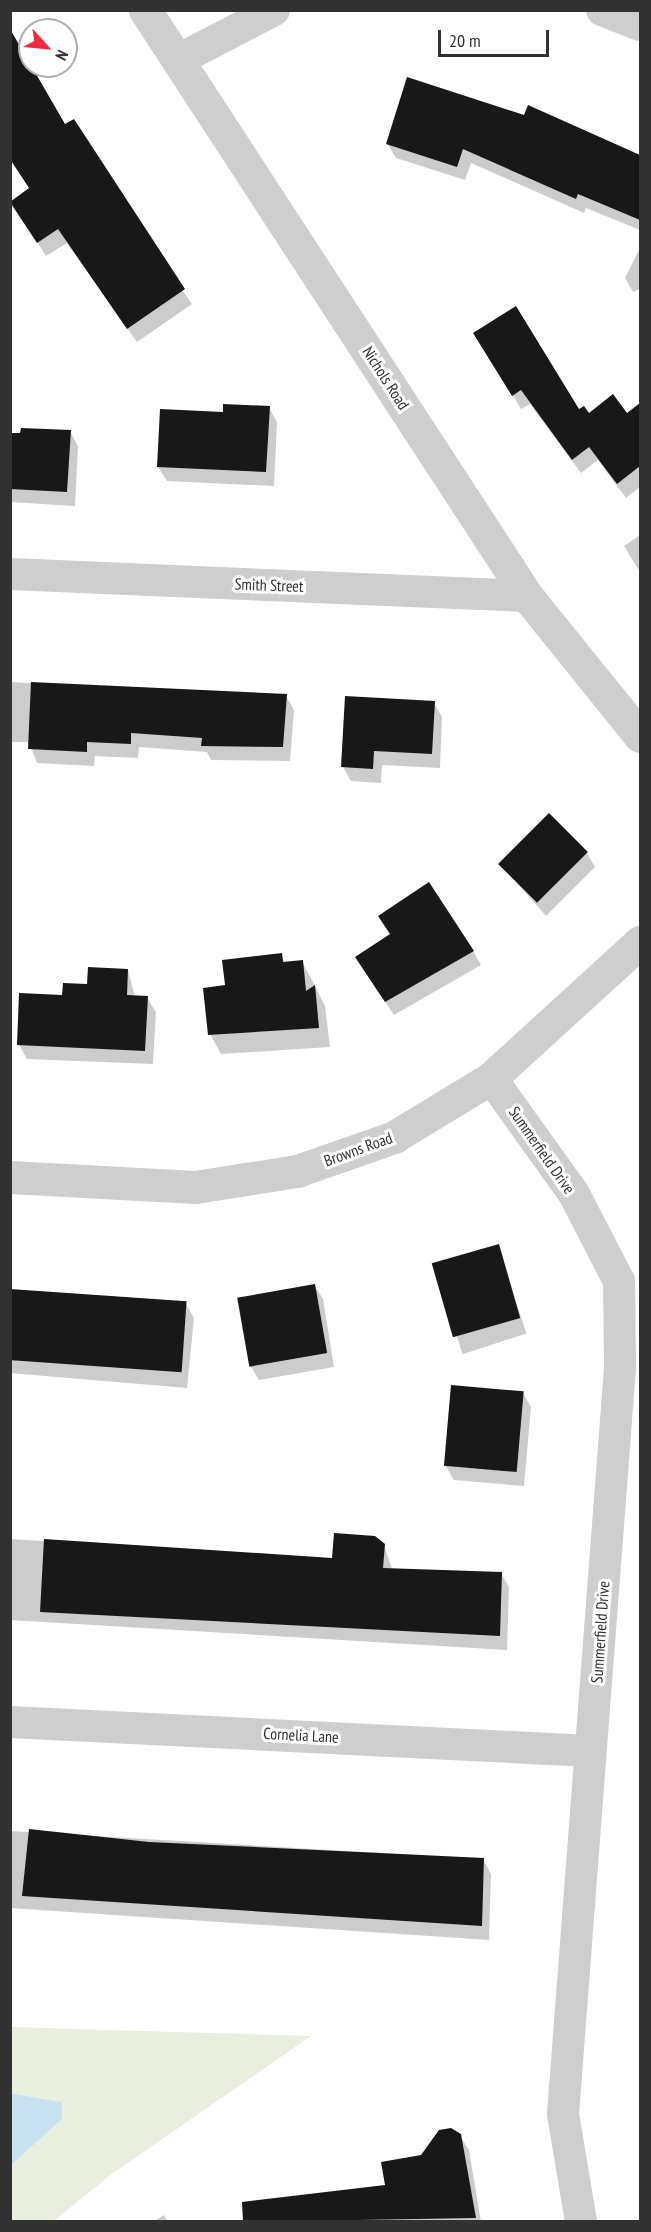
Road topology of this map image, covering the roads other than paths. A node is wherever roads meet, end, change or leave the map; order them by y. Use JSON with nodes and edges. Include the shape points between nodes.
{"nodes":[{"id":1,"x":145,"y":10,"type":"edge"},
{"id":2,"x":274,"y":10,"type":"edge"},
{"id":3,"x":602,"y":10,"type":"edge"},
{"id":4,"x":640,"y":25,"type":"edge"},
{"id":5,"x":180,"y":59,"type":"junction"},
{"id":6,"x":10,"y":574,"type":"edge"},
{"id":7,"x":527,"y":596,"type":"junction"},
{"id":8,"x":640,"y":736,"type":"edge"},
{"id":9,"x":640,"y":942,"type":"edge"},
{"id":10,"x":491,"y":1078,"type":"junction"},
{"id":11,"x":10,"y":1177,"type":"edge"},
{"id":12,"x":10,"y":1722,"type":"edge"},
{"id":13,"x":590,"y":1751,"type":"junction"},
{"id":14,"x":581,"y":2222,"type":"edge"}],
"edges":[{"from":1,"to":5,"type":"street","name":"Nichols Road"},
{"from":2,"to":5,"type":"street"},
{"from":3,"to":4,"type":"street"},
{"from":5,"to":7,"type":"street","name":"Nichols Road"},
{"from":6,"to":7,"type":"street","name":"Smith Street"},
{"from":7,"to":8,"type":"street","name":"Nichols Road"},
{"from":9,"to":10,"type":"street","name":"Browns Road"},
{"from":10,"to":11,"type":"street","name":"Browns Road","via":[[394,1137],[297,1171],[195,1187]]},
{"from":10,"to":13,"type":"street","name":"Summerfield Drive","via":[[574,1194],[620,1281],[620,1368]]},
{"from":12,"to":13,"type":"street","name":"Cornelia Lane"},
{"from":13,"to":14,"type":"street","name":"Summerfield Drive","via":[[563,2114]]}]}
